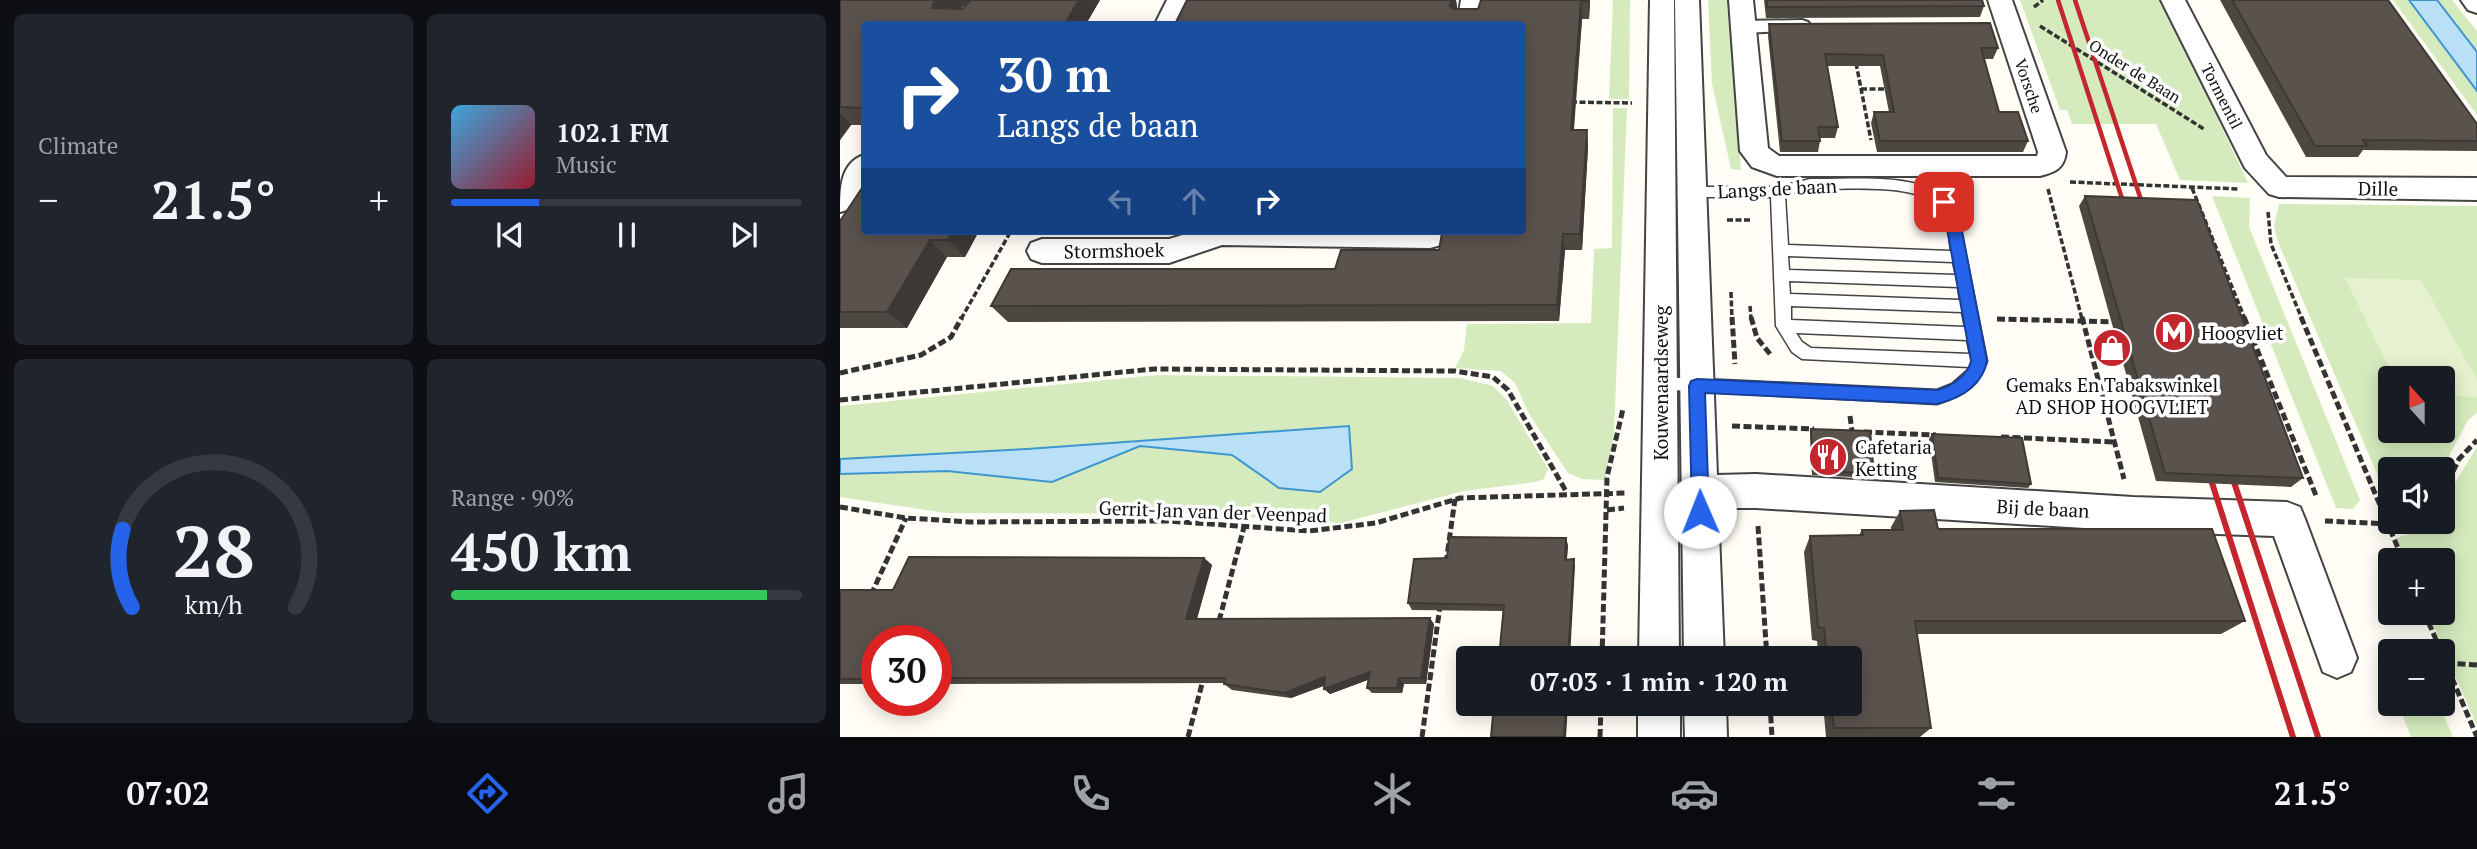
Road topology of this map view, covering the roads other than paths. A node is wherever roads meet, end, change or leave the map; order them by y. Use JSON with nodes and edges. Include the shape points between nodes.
{"nodes":[{"id":1,"x":1179,"y":0,"type":"edge"},
{"id":2,"x":1473,"y":0,"type":"edge"},
{"id":3,"x":1662,"y":0,"type":"edge"},
{"id":4,"x":1687,"y":0,"type":"edge"},
{"id":5,"x":1741,"y":0,"type":"edge"},
{"id":6,"x":2173,"y":0,"type":"edge"},
{"id":7,"x":2473,"y":0,"type":"edge"},
{"id":8,"x":2477,"y":5,"type":"edge"},
{"id":9,"x":1999,"y":16,"type":"edge"},
{"id":10,"x":1168,"y":21,"type":"edge"},
{"id":11,"x":1470,"y":21,"type":"edge"},
{"id":12,"x":1850,"y":26,"type":"edge"},
{"id":13,"x":1743,"y":27,"type":"junction"},
{"id":14,"x":861,"y":170,"type":"edge"},
{"id":15,"x":2043,"y":173,"type":"joint"},
{"id":16,"x":2279,"y":187,"type":"joint"},
{"id":17,"x":2477,"y":189,"type":"edge"},
{"id":18,"x":1661,"y":191,"type":"junction"},
{"id":19,"x":1692,"y":192,"type":"junction"},
{"id":20,"x":1778,"y":192,"type":"junction"},
{"id":21,"x":840,"y":201,"type":"edge"},
{"id":22,"x":1220,"y":235,"type":"edge"},
{"id":23,"x":1292,"y":235,"type":"edge"},
{"id":24,"x":1430,"y":235,"type":"edge"},
{"id":25,"x":1781,"y":250,"type":"junction"},
{"id":26,"x":1042,"y":251,"type":"dead end"},
{"id":27,"x":1959,"y":257,"type":"junction"},
{"id":28,"x":1782,"y":275,"type":"junction"},
{"id":29,"x":1964,"y":281,"type":"junction"},
{"id":30,"x":1783,"y":300,"type":"junction"},
{"id":31,"x":1969,"y":312,"type":"junction"},
{"id":32,"x":1784,"y":326,"type":"junction"},
{"id":33,"x":1974,"y":334,"type":"junction"},
{"id":34,"x":1979,"y":361,"type":"junction"},
{"id":35,"x":1660,"y":384,"type":"junction"},
{"id":36,"x":1697,"y":386,"type":"junction"},
{"id":37,"x":1700,"y":492,"type":"junction"},
{"id":38,"x":1659,"y":646,"type":"edge"},
{"id":39,"x":1704,"y":646,"type":"edge"},
{"id":40,"x":2337,"y":659,"type":"dead end"},
{"id":41,"x":1659,"y":716,"type":"edge"},
{"id":42,"x":1705,"y":716,"type":"edge"},
{"id":43,"x":1659,"y":737,"type":"edge"},
{"id":44,"x":1706,"y":737,"type":"edge"}],
"edges":[{"from":1,"to":10,"type":"street"},
{"from":2,"to":11,"type":"street"},
{"from":3,"to":18,"type":"street","name":"Kouwenaardseweg"},
{"from":4,"to":19,"type":"street","name":"Kouwenaardseweg"},
{"from":5,"to":13,"type":"street"},
{"from":6,"to":16,"type":"street","name":"Tormentil","via":[[2255,161]]},
{"from":7,"to":8,"type":"street"},
{"from":9,"to":15,"type":"street","name":"Vorsche","via":[[2052,152]]},
{"from":12,"to":13,"type":"street"},
{"from":13,"to":15,"type":"street","name":"Langs de baan","via":[[1754,151],[1762,160],[1777,166]]},
{"from":14,"to":21,"type":"street"},
{"from":16,"to":17,"type":"street","name":"Dille"},
{"from":18,"to":19,"type":"lane"},
{"from":18,"to":35,"type":"street","name":"Kouwenaardseweg"},
{"from":19,"to":20,"type":"lane","name":"Langs de baan"},
{"from":19,"to":36,"type":"street","name":"Kouwenaardseweg"},
{"from":20,"to":25,"type":"lane"},
{"from":20,"to":27,"type":"lane","name":"Langs de baan","via":[[1810,184],[1922,189],[1951,210]]},
{"from":22,"to":26,"type":"street","name":"Stormshoek","via":[[1169,251]]},
{"from":23,"to":24,"type":"street","name":"Stormshoek"},
{"from":25,"to":27,"type":"lane"},
{"from":25,"to":28,"type":"lane"},
{"from":27,"to":29,"type":"lane","name":"Langs de baan"},
{"from":28,"to":29,"type":"lane"},
{"from":28,"to":30,"type":"lane"},
{"from":29,"to":31,"type":"lane","name":"Langs de baan"},
{"from":30,"to":31,"type":"lane"},
{"from":30,"to":32,"type":"lane"},
{"from":31,"to":33,"type":"lane","name":"Langs de baan"},
{"from":32,"to":33,"type":"lane"},
{"from":32,"to":34,"type":"lane","via":[[1797,347],[1808,354]]},
{"from":33,"to":34,"type":"lane","name":"Langs de baan"},
{"from":34,"to":36,"type":"lane","via":[[1976,374],[1951,394],[1937,397]]},
{"from":35,"to":36,"type":"lane"},
{"from":35,"to":38,"type":"street","name":"Kouwenaardseweg"},
{"from":36,"to":37,"type":"street","name":"Kouwenaardseweg"},
{"from":37,"to":39,"type":"street","name":"Kouwenaardseweg"},
{"from":37,"to":40,"type":"street","name":"Bij de baan","via":[[1756,491],[2287,519]]},
{"from":41,"to":43,"type":"street"},
{"from":42,"to":44,"type":"street"}]}
